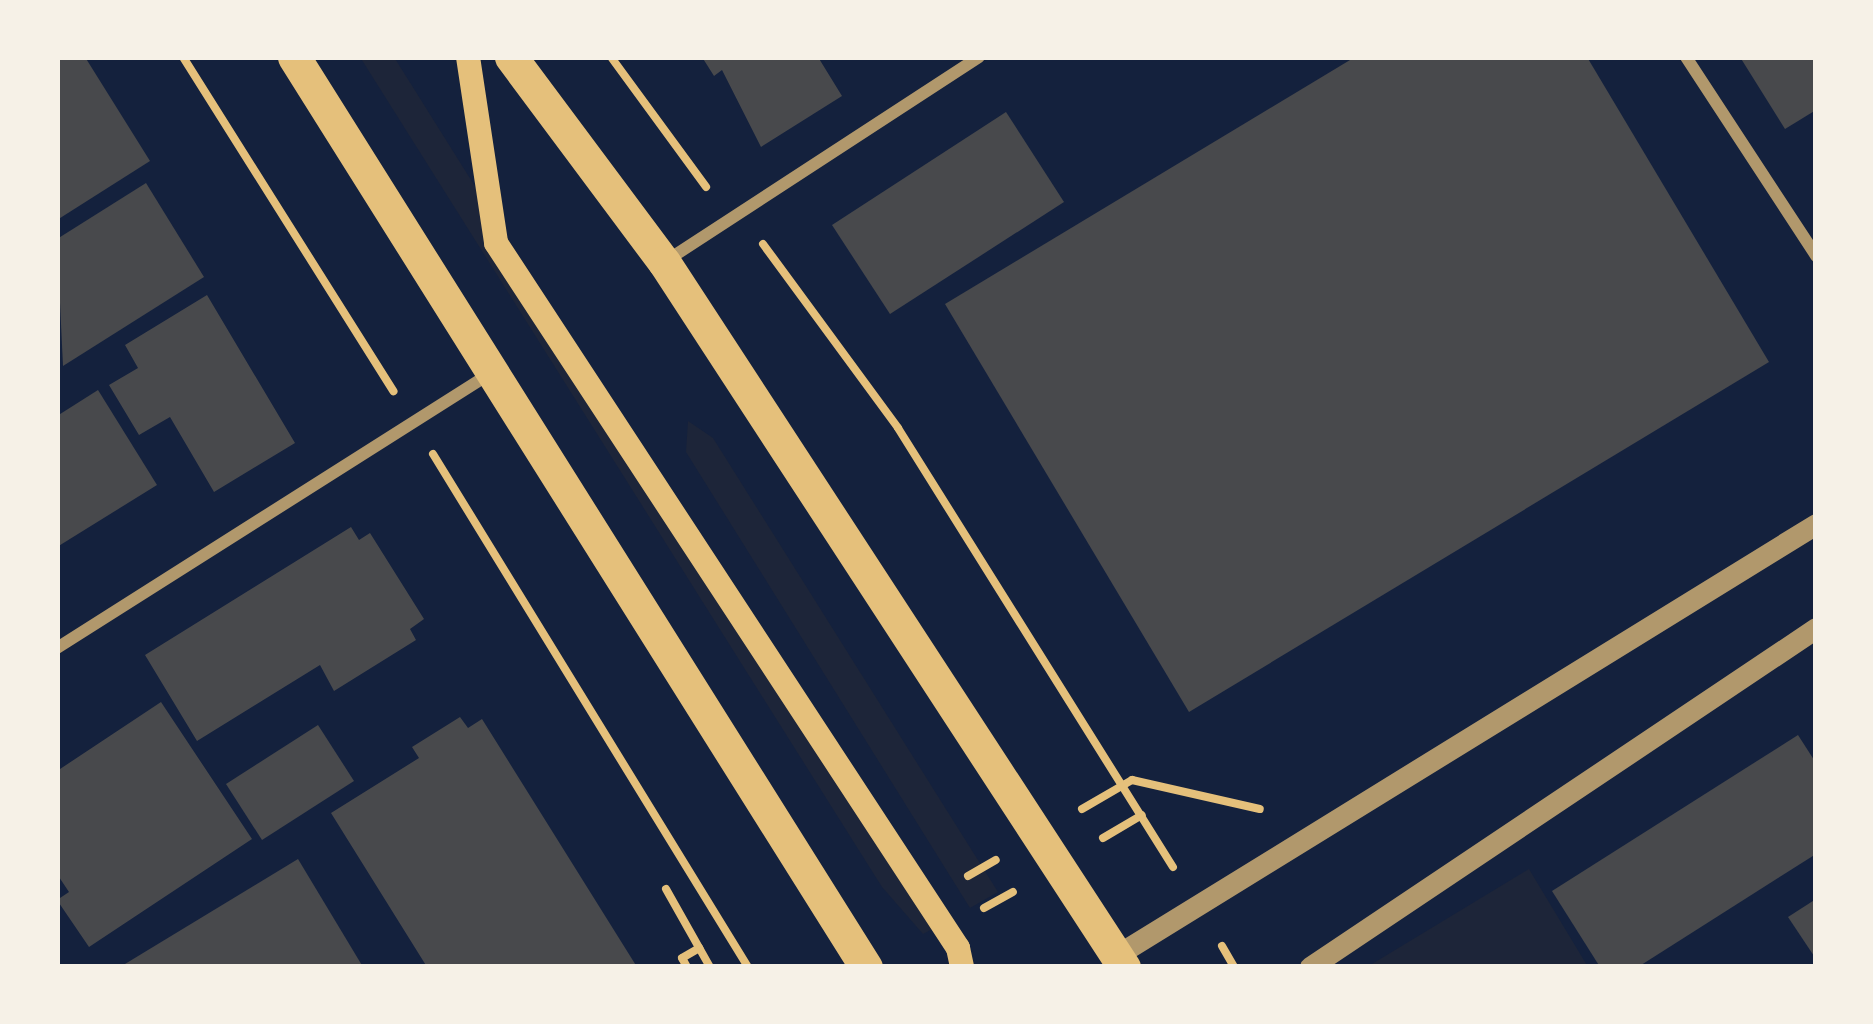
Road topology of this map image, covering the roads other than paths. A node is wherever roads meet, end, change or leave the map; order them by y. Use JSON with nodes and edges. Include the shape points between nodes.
{"nodes":[{"id":1,"x":294,"y":57,"type":"edge"},
{"id":2,"x":468,"y":57,"type":"edge"},
{"id":3,"x":511,"y":57,"type":"edge"},
{"id":4,"x":980,"y":57,"type":"edge"},
{"id":5,"x":1686,"y":57,"type":"edge"},
{"id":6,"x":1816,"y":256,"type":"edge"},
{"id":7,"x":664,"y":262,"type":"junction"},
{"id":8,"x":492,"y":372,"type":"junction"},
{"id":9,"x":1816,"y":524,"type":"edge"},
{"id":10,"x":1816,"y":628,"type":"edge"},
{"id":11,"x":57,"y":648,"type":"edge"},
{"id":12,"x":1113,"y":963,"type":"edge"},
{"id":13,"x":866,"y":967,"type":"edge"},
{"id":14,"x":962,"y":967,"type":"edge"},
{"id":15,"x":1310,"y":967,"type":"edge"}],
"edges":[{"from":1,"to":8,"type":"highway"},
{"from":2,"to":14,"type":"main road","via":[[496,243],[946,931]]},
{"from":3,"to":7,"type":"highway"},
{"from":4,"to":7,"type":"street"},
{"from":5,"to":6,"type":"street"},
{"from":7,"to":12,"type":"highway","via":[[1058,865]]},
{"from":8,"to":11,"type":"street"},
{"from":8,"to":13,"type":"highway"},
{"from":9,"to":12,"type":"street"},
{"from":10,"to":15,"type":"street"}]}
